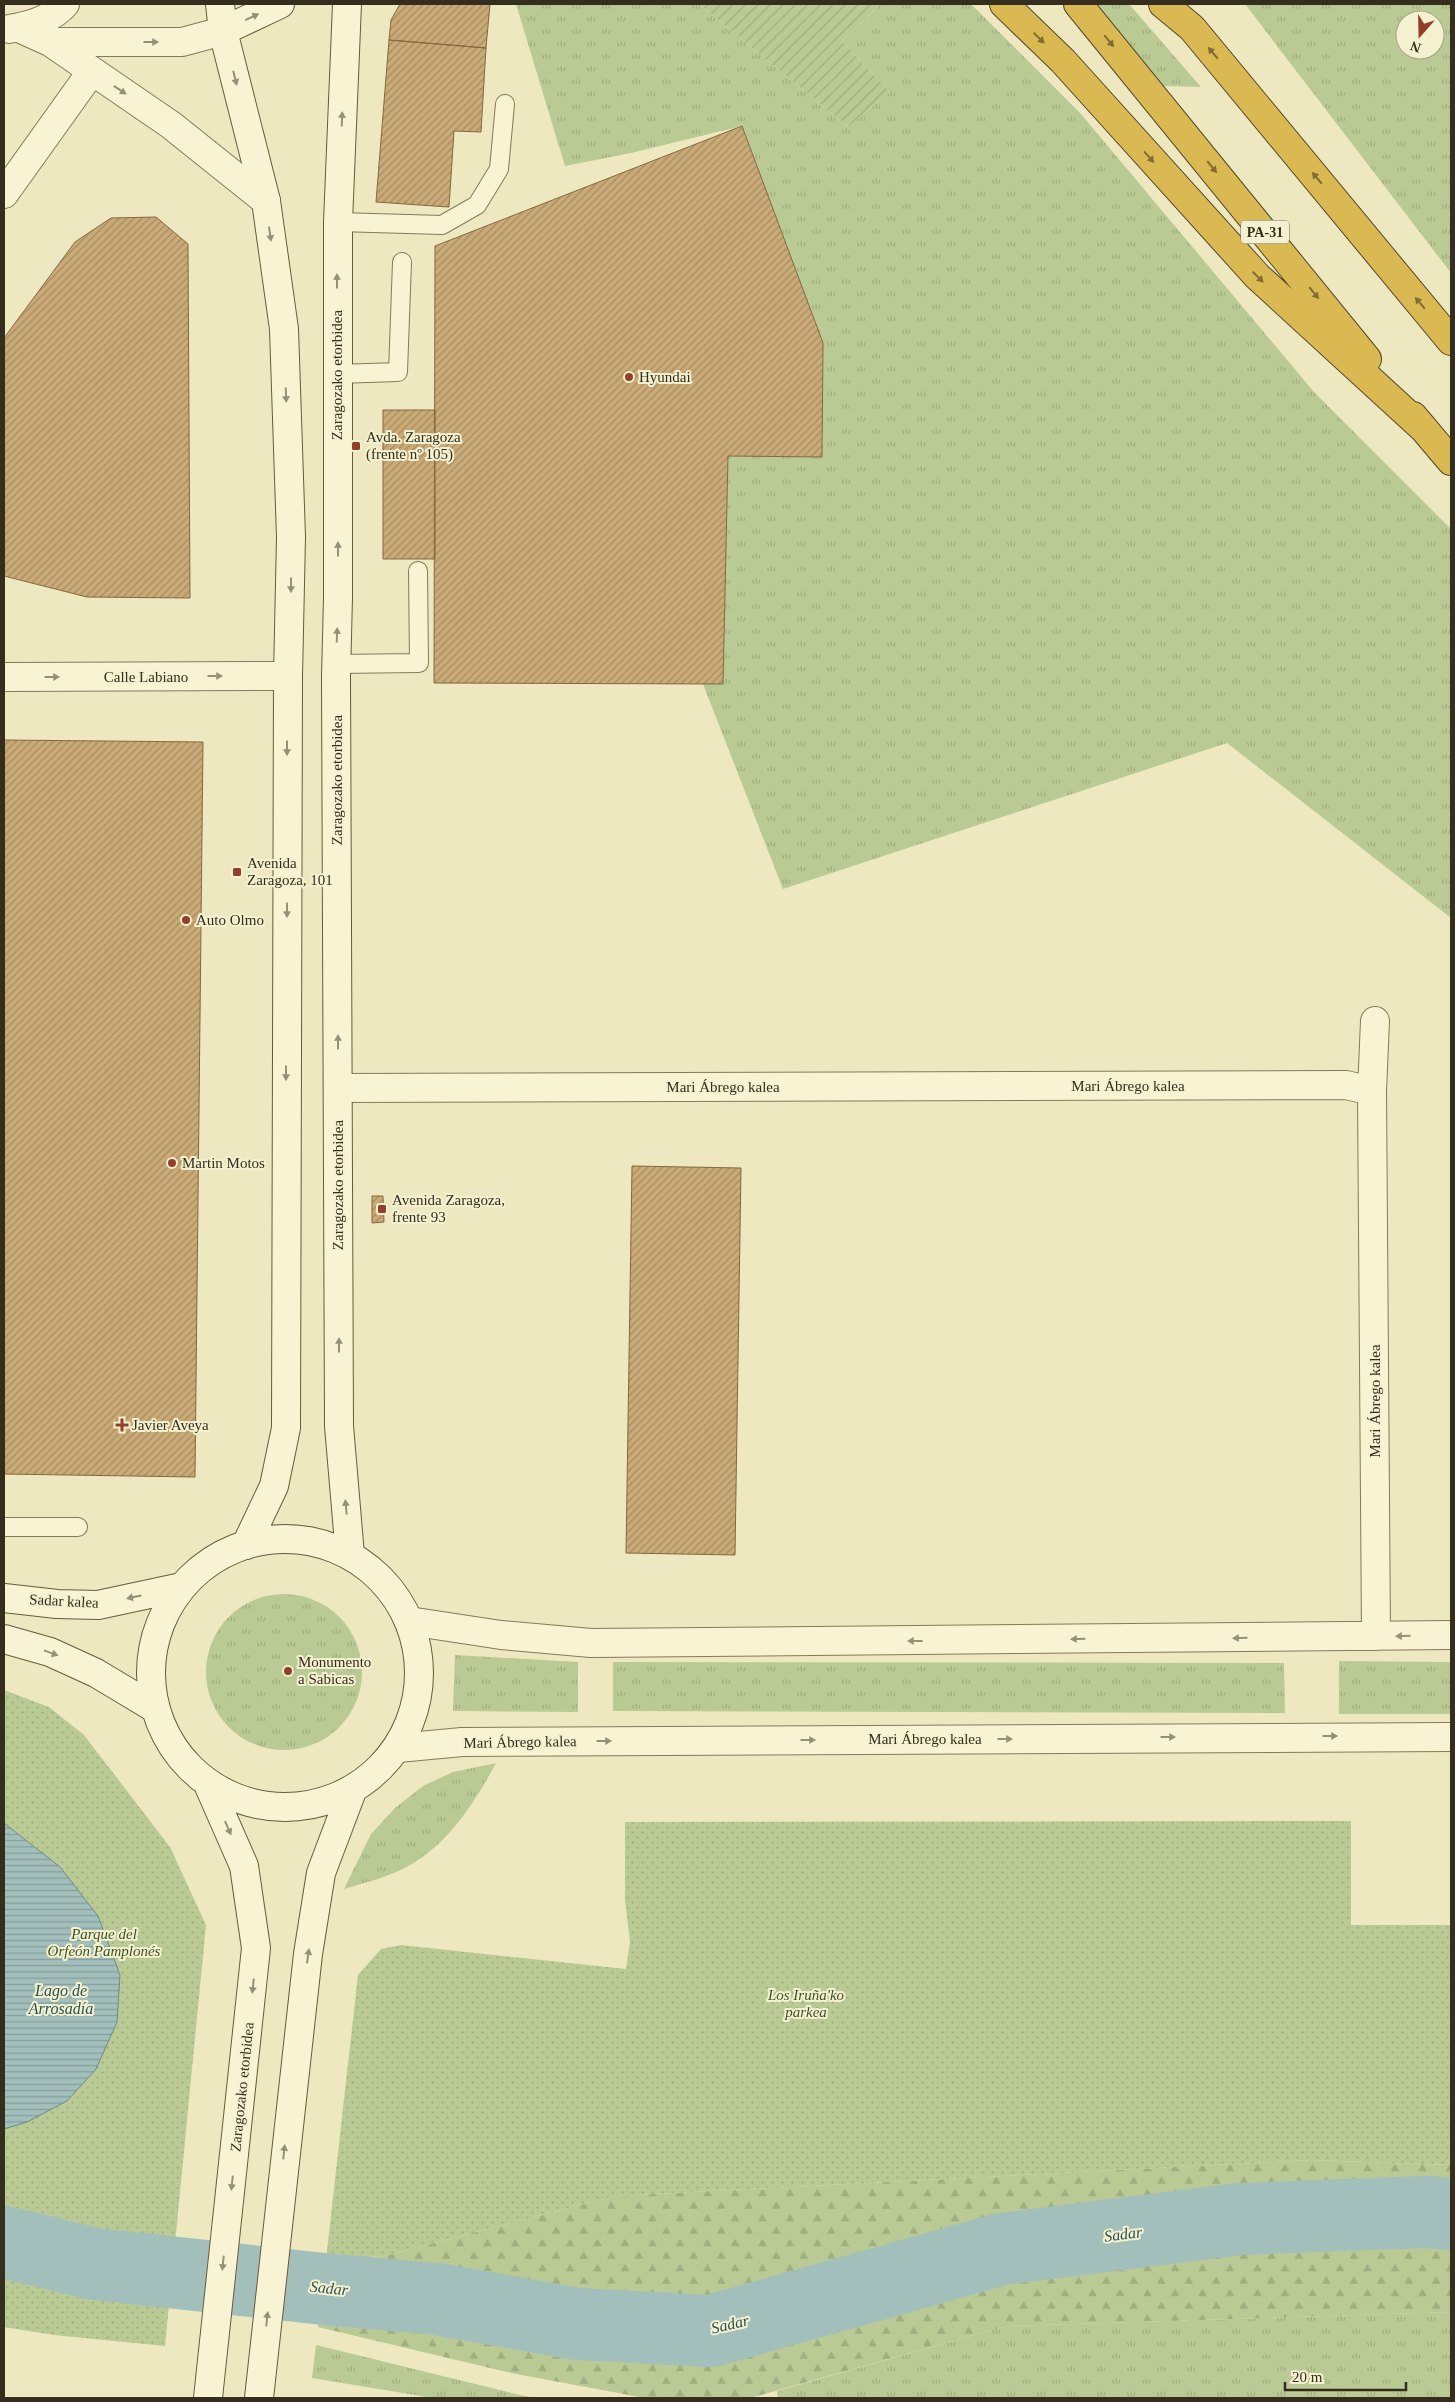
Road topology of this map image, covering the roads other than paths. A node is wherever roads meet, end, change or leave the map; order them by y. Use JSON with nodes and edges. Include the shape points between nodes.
{"nodes":[{"id":1,"x":65,"y":4,"type":"edge"},
{"id":2,"x":220,"y":4,"type":"edge"},
{"id":3,"x":280,"y":4,"type":"edge"},
{"id":4,"x":347,"y":4,"type":"edge"},
{"id":5,"x":1004,"y":4,"type":"edge"},
{"id":6,"x":1078,"y":4,"type":"edge"},
{"id":7,"x":1163,"y":4,"type":"edge"},
{"id":8,"x":1178,"y":4,"type":"edge"},
{"id":9,"x":1192,"y":28,"type":"junction"},
{"id":10,"x":11,"y":29,"type":"edge"},
{"id":11,"x":223,"y":31,"type":"junction"},
{"id":12,"x":50,"y":42,"type":"junction"},
{"id":13,"x":92,"y":71,"type":"junction"},
{"id":14,"x":505,"y":104,"type":"dead end"},
{"id":15,"x":4,"y":194,"type":"edge"},
{"id":16,"x":266,"y":201,"type":"junction"},
{"id":17,"x":338,"y":222,"type":"junction"},
{"id":18,"x":402,"y":262,"type":"dead end"},
{"id":19,"x":1451,"y":341,"type":"edge"},
{"id":20,"x":337,"y":374,"type":"junction"},
{"id":21,"x":1425,"y":430,"type":"junction"},
{"id":22,"x":1451,"y":462,"type":"edge"},
{"id":23,"x":418,"y":572,"type":"dead end"},
{"id":24,"x":336,"y":664,"type":"junction"},
{"id":25,"x":288,"y":676,"type":"junction"},
{"id":26,"x":4,"y":677,"type":"edge"},
{"id":27,"x":1375,"y":1020,"type":"dead end"},
{"id":28,"x":338,"y":1088,"type":"junction"},
{"id":29,"x":1372,"y":1092,"type":"junction"},
{"id":30,"x":4,"y":1527,"type":"edge"},
{"id":31,"x":78,"y":1527,"type":"dead end"},
{"id":32,"x":246,"y":1544,"type":"junction"},
{"id":33,"x":350,"y":1555,"type":"junction"},
{"id":34,"x":182,"y":1587,"type":"junction"},
{"id":35,"x":4,"y":1598,"type":"edge"},
{"id":36,"x":409,"y":1621,"type":"junction"},
{"id":37,"x":1451,"y":1635,"type":"edge"},
{"id":38,"x":1376,"y":1636,"type":"junction"},
{"id":39,"x":4,"y":1639,"type":"edge"},
{"id":40,"x":156,"y":1709,"type":"junction"},
{"id":41,"x":1451,"y":1737,"type":"edge"},
{"id":42,"x":398,"y":1748,"type":"junction"},
{"id":43,"x":208,"y":1784,"type":"junction"},
{"id":44,"x":352,"y":1791,"type":"junction"},
{"id":45,"x":208,"y":2398,"type":"edge"},
{"id":46,"x":259,"y":2398,"type":"edge"}],
"edges":[{"from":1,"to":10,"type":"main road","via":[[57,14]]},
{"from":2,"to":11,"type":"main road"},
{"from":11,"to":3,"type":"main road","one_way":true},
{"from":17,"to":4,"type":"main road","name":"Zaragozako etorbidea","one_way":true},
{"from":5,"to":21,"type":"highway","one_way":true,"via":[[1063,61],[1257,276]]},
{"from":6,"to":21,"type":"highway","number":"PA-31","one_way":true},
{"from":7,"to":9,"type":"highway"},
{"from":8,"to":9,"type":"highway"},
{"from":19,"to":9,"type":"highway","one_way":true},
{"from":10,"to":12,"type":"main road"},
{"from":12,"to":11,"type":"main road","one_way":true,"via":[[182,42]]},
{"from":11,"to":16,"type":"main road","one_way":true},
{"from":12,"to":13,"type":"main road"},
{"from":13,"to":15,"type":"main road"},
{"from":13,"to":16,"type":"main road","one_way":true,"via":[[171,125]]},
{"from":14,"to":17,"type":"lane","via":[[499,169],[477,205],[442,225]]},
{"from":16,"to":25,"type":"main road","one_way":true,"via":[[284,329],[291,537]]},
{"from":20,"to":17,"type":"main road","name":"Zaragozako etorbidea","one_way":true},
{"from":18,"to":20,"type":"lane","via":[[398,372]]},
{"from":24,"to":20,"type":"main road","name":"Zaragozako etorbidea","one_way":true},
{"from":21,"to":22,"type":"highway","number":"PA-31"},
{"from":23,"to":24,"type":"lane","via":[[419,663]]},
{"from":28,"to":24,"type":"main road","name":"Zaragozako etorbidea","one_way":true},
{"from":26,"to":25,"type":"main road","name":"Calle Labiano","one_way":true},
{"from":25,"to":32,"type":"main road","one_way":true,"via":[[286,1428],[274,1486]]},
{"from":27,"to":29,"type":"main road"},
{"from":28,"to":29,"type":"main road","name":"Mari Ábrego kalea","via":[[1346,1085]]},
{"from":33,"to":28,"type":"main road","name":"Zaragozako etorbidea","one_way":true,"via":[[339,1426]]},
{"from":29,"to":38,"type":"main road","name":"Mari Ábrego kalea"},
{"from":30,"to":31,"type":"lane"},
{"from":32,"to":33,"type":"main road","via":[[281,1539],[316,1542]]},
{"from":32,"to":34,"type":"main road","via":[[211,1561]]},
{"from":33,"to":36,"type":"main road","via":[[385,1583]]},
{"from":34,"to":35,"type":"main road","name":"Sadar kalea","one_way":true,"via":[[98,1605]]},
{"from":34,"to":40,"type":"main road","via":[[160,1624],[151,1666]]},
{"from":38,"to":36,"type":"main road","one_way":true,"via":[[591,1643],[501,1635]]},
{"from":36,"to":42,"type":"main road","via":[[420,1664],[416,1708]]},
{"from":37,"to":38,"type":"main road","one_way":true},
{"from":39,"to":40,"type":"main road","one_way":true,"via":[[73,1662]]},
{"from":40,"to":43,"type":"main road","via":[[176,1751]]},
{"from":42,"to":41,"type":"main road","name":"Mari Ábrego kalea","one_way":true,"via":[[472,1742]]},
{"from":42,"to":44,"type":"main road"},
{"from":43,"to":44,"type":"main road","via":[[242,1801],[279,1808],[317,1804]]},
{"from":43,"to":45,"type":"main road","name":"Zaragozako etorbidea","one_way":true,"via":[[244,1866],[256,1948]]},
{"from":46,"to":44,"type":"main road","one_way":true,"via":[[308,1954],[321,1873]]}]}
